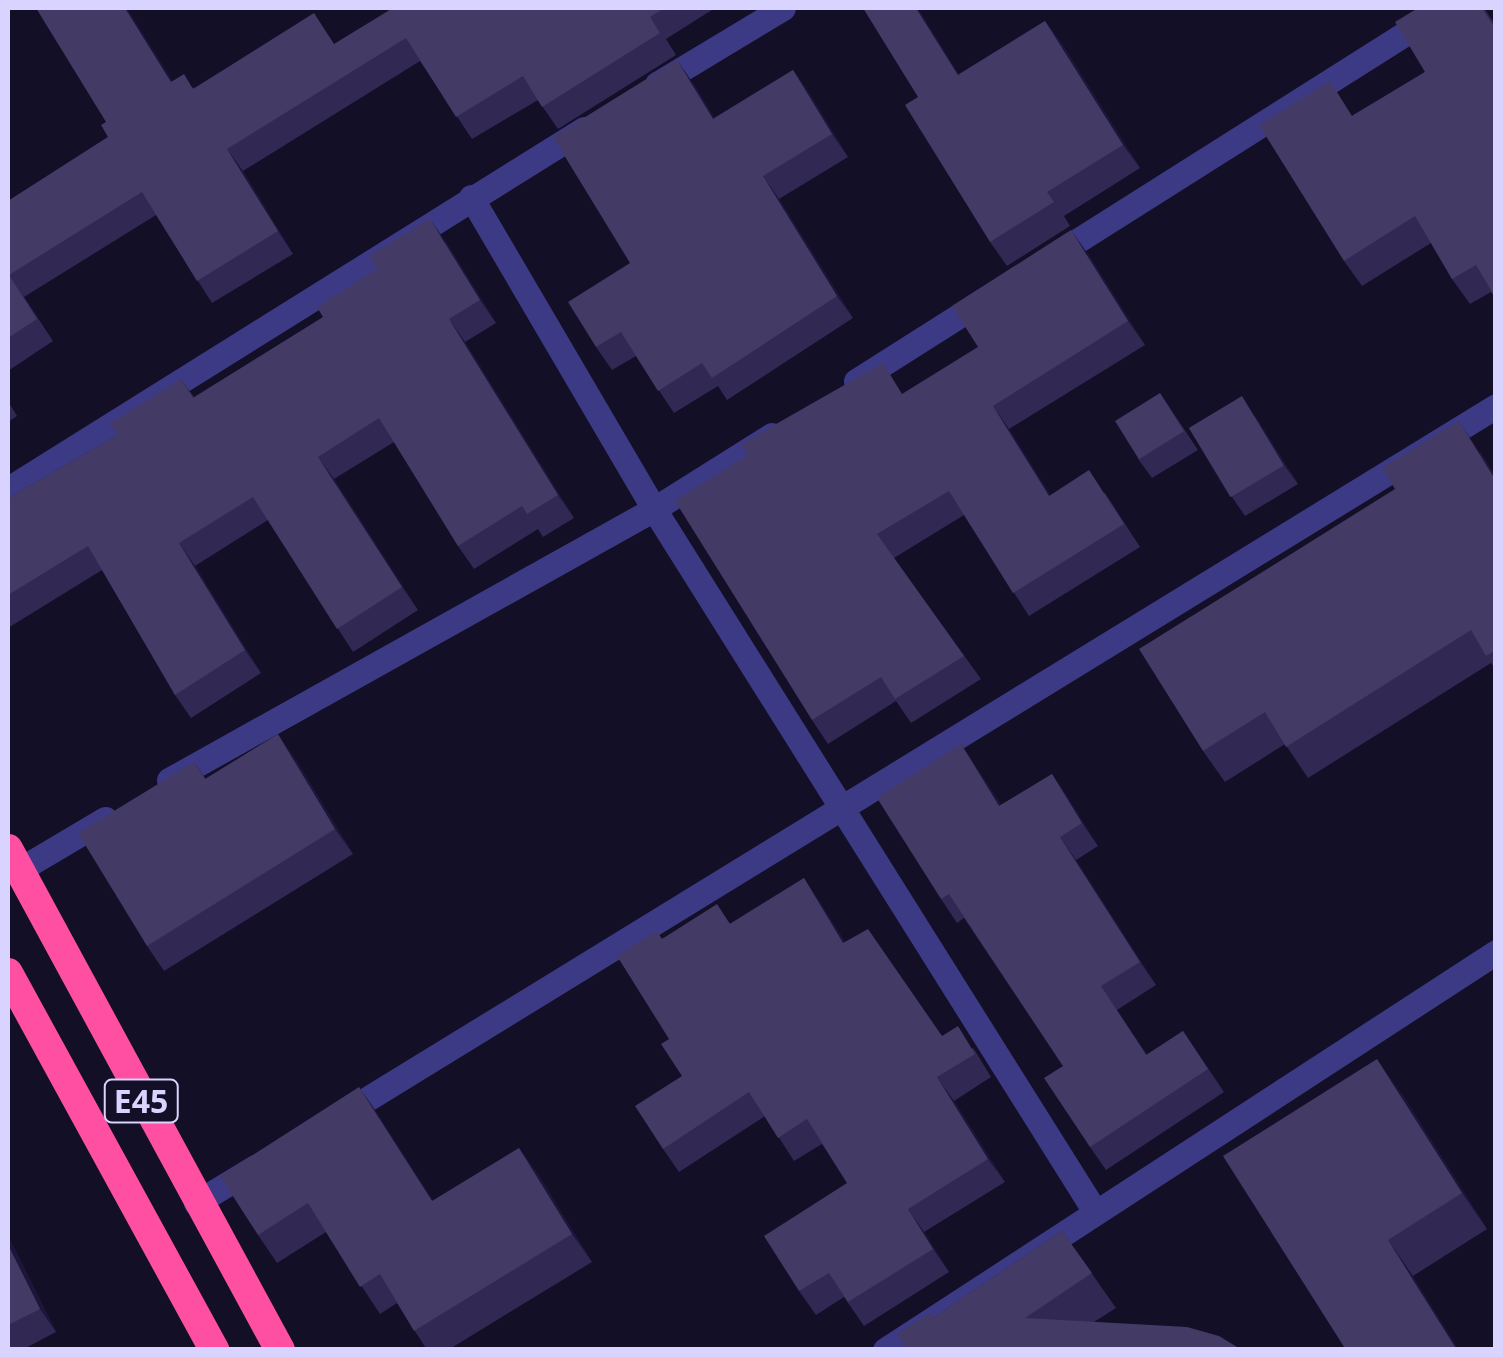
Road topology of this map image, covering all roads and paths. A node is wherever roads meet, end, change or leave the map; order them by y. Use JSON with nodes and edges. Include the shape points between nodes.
{"nodes":[{"id":1,"x":783,"y":8,"type":"edge"},
{"id":2,"x":1445,"y":8,"type":"edge"},
{"id":3,"x":635,"y":97,"type":"edge"},
{"id":4,"x":602,"y":117,"type":"edge"},
{"id":5,"x":471,"y":197,"type":"junction"},
{"id":6,"x":839,"y":392,"type":"edge"},
{"id":7,"x":1496,"y":406,"type":"edge"},
{"id":8,"x":789,"y":424,"type":"edge"},
{"id":9,"x":8,"y":489,"type":"edge"},
{"id":10,"x":654,"y":510,"type":"junction"},
{"id":11,"x":841,"y":812,"type":"junction"},
{"id":12,"x":13,"y":860,"type":"edge"},
{"id":13,"x":1496,"y":952,"type":"edge"},
{"id":14,"x":8,"y":972,"type":"edge"},
{"id":15,"x":314,"y":1131,"type":"edge"},
{"id":16,"x":280,"y":1152,"type":"edge"},
{"id":17,"x":196,"y":1203,"type":"junction"},
{"id":18,"x":1094,"y":1210,"type":"junction"},
{"id":19,"x":214,"y":1350,"type":"edge"},
{"id":20,"x":280,"y":1350,"type":"edge"},
{"id":21,"x":885,"y":1350,"type":"edge"}],
"edges":[{"from":1,"to":3,"type":"street"},
{"from":2,"to":6,"type":"street"},
{"from":4,"to":5,"type":"street"},
{"from":5,"to":9,"type":"street"},
{"from":5,"to":10,"type":"street"},
{"from":7,"to":11,"type":"street"},
{"from":8,"to":10,"type":"street"},
{"from":10,"to":11,"type":"street"},
{"from":10,"to":12,"type":"street","via":[[130,803]]},
{"from":11,"to":15,"type":"street"},
{"from":11,"to":18,"type":"street"},
{"from":12,"to":17,"type":"highway","number":"E45"},
{"from":13,"to":18,"type":"street"},
{"from":14,"to":19,"type":"highway","number":"E45"},
{"from":16,"to":17,"type":"street"},
{"from":17,"to":20,"type":"highway","number":"E45"},
{"from":18,"to":21,"type":"street"}]}
